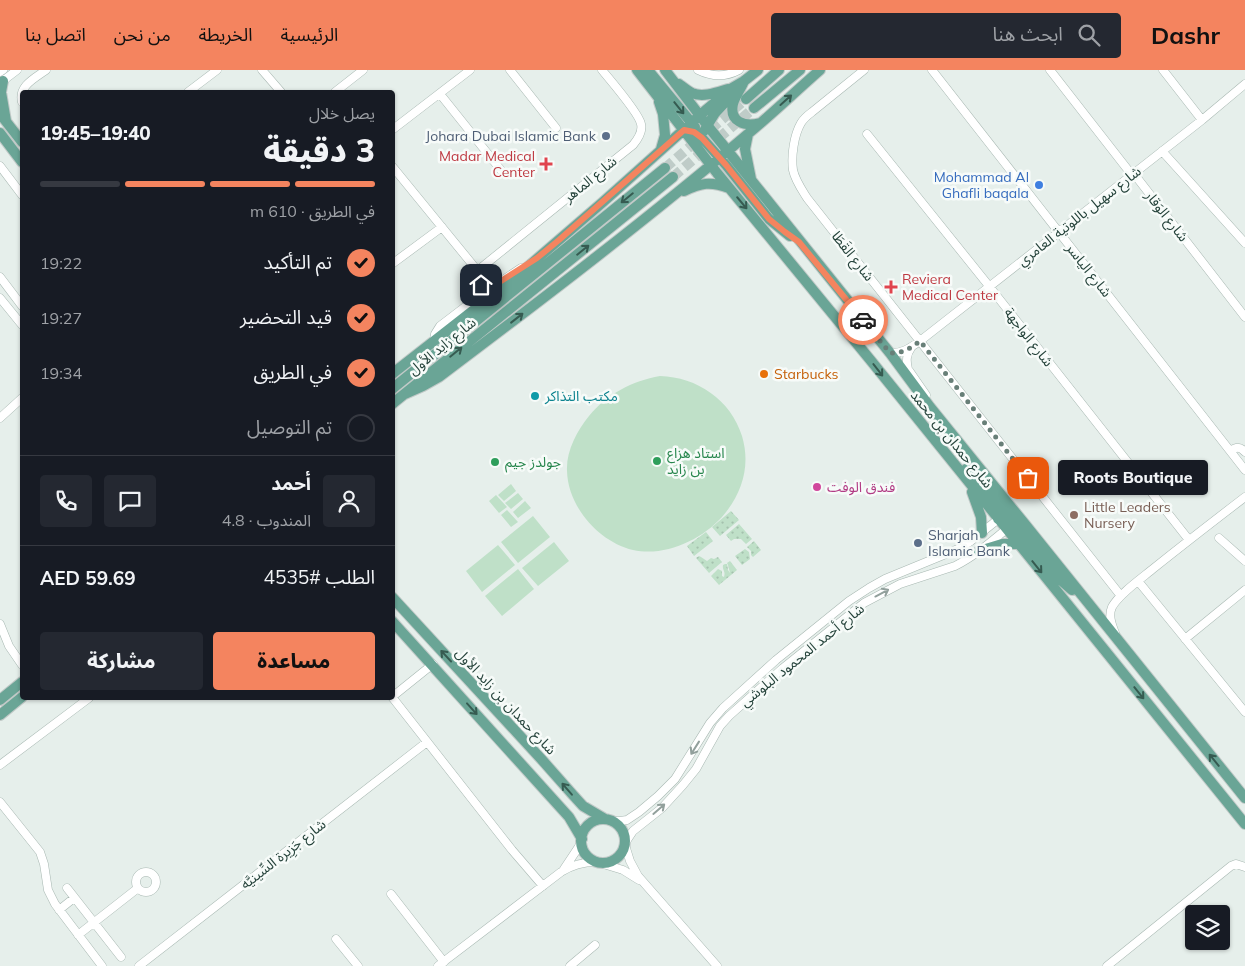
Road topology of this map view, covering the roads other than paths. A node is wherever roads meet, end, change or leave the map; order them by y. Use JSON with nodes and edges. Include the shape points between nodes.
{"nodes":[{"id":1,"x":17,"y":70,"type":"edge"},
{"id":2,"x":46,"y":70,"type":"edge"},
{"id":3,"x":217,"y":70,"type":"edge"},
{"id":4,"x":262,"y":70,"type":"edge"},
{"id":5,"x":362,"y":70,"type":"edge"},
{"id":6,"x":468,"y":70,"type":"edge"},
{"id":7,"x":510,"y":70,"type":"edge"},
{"id":8,"x":602,"y":70,"type":"edge"},
{"id":9,"x":637,"y":70,"type":"edge"},
{"id":10,"x":648,"y":70,"type":"edge"},
{"id":11,"x":665,"y":70,"type":"edge"},
{"id":12,"x":698,"y":70,"type":"edge"},
{"id":13,"x":739,"y":70,"type":"edge"},
{"id":14,"x":758,"y":70,"type":"edge"},
{"id":15,"x":779,"y":70,"type":"edge"},
{"id":16,"x":800,"y":70,"type":"edge"},
{"id":17,"x":820,"y":70,"type":"edge"},
{"id":18,"x":864,"y":70,"type":"edge"},
{"id":19,"x":932,"y":70,"type":"edge"},
{"id":20,"x":1050,"y":70,"type":"edge"},
{"id":21,"x":1162,"y":70,"type":"edge"},
{"id":22,"x":1,"y":77,"type":"edge"},
{"id":23,"x":673,"y":81,"type":"junction"},
{"id":24,"x":744,"y":82,"type":"junction"},
{"id":25,"x":1245,"y":84,"type":"edge"},
{"id":26,"x":732,"y":88,"type":"junction"},
{"id":27,"x":23,"y":90,"type":"edge"},
{"id":28,"x":191,"y":90,"type":"edge"},
{"id":29,"x":279,"y":90,"type":"edge"},
{"id":30,"x":337,"y":90,"type":"edge"},
{"id":31,"x":440,"y":94,"type":"junction"},
{"id":32,"x":658,"y":96,"type":"junction"},
{"id":33,"x":746,"y":98,"type":"tunnel mouth"},
{"id":34,"x":754,"y":108,"type":"tunnel mouth"},
{"id":35,"x":3,"y":117,"type":"edge"},
{"id":36,"x":1202,"y":120,"type":"junction"},
{"id":37,"x":691,"y":123,"type":"junction"},
{"id":38,"x":761,"y":123,"type":"junction"},
{"id":39,"x":395,"y":128,"type":"edge"},
{"id":40,"x":556,"y":128,"type":"dead end"},
{"id":41,"x":0,"y":133,"type":"edge"},
{"id":42,"x":704,"y":133,"type":"junction"},
{"id":43,"x":748,"y":134,"type":"junction"},
{"id":44,"x":867,"y":134,"type":"dead end"},
{"id":45,"x":20,"y":139,"type":"edge"},
{"id":46,"x":0,"y":148,"type":"edge"},
{"id":47,"x":11,"y":148,"type":"junction"},
{"id":48,"x":660,"y":150,"type":"junction"},
{"id":49,"x":1162,"y":151,"type":"junction"},
{"id":50,"x":723,"y":154,"type":"junction"},
{"id":51,"x":20,"y":159,"type":"edge"},
{"id":52,"x":710,"y":165,"type":"junction"},
{"id":53,"x":0,"y":166,"type":"edge"},
{"id":54,"x":665,"y":168,"type":"tunnel mouth"},
{"id":55,"x":395,"y":170,"type":"edge"},
{"id":56,"x":504,"y":174,"type":"dead end"},
{"id":57,"x":1132,"y":174,"type":"junction"},
{"id":58,"x":673,"y":177,"type":"tunnel mouth"},
{"id":59,"x":752,"y":182,"type":"junction"},
{"id":60,"x":729,"y":188,"type":"junction"},
{"id":61,"x":20,"y":192,"type":"edge"},
{"id":62,"x":674,"y":195,"type":"junction"},
{"id":63,"x":442,"y":227,"type":"junction"},
{"id":64,"x":1059,"y":232,"type":"junction"},
{"id":65,"x":799,"y":242,"type":"junction"},
{"id":66,"x":1245,"y":243,"type":"edge"},
{"id":67,"x":537,"y":258,"type":"junction"},
{"id":68,"x":395,"y":262,"type":"edge"},
{"id":69,"x":479,"y":273,"type":"junction"},
{"id":70,"x":0,"y":277,"type":"edge"},
{"id":71,"x":501,"y":281,"type":"junction"},
{"id":72,"x":989,"y":286,"type":"junction"},
{"id":73,"x":478,"y":297,"type":"junction"},
{"id":74,"x":0,"y":298,"type":"edge"},
{"id":75,"x":20,"y":303,"type":"edge"},
{"id":76,"x":1245,"y":317,"type":"edge"},
{"id":77,"x":20,"y":323,"type":"edge"},
{"id":78,"x":920,"y":341,"type":"junction"},
{"id":79,"x":434,"y":342,"type":"junction"},
{"id":80,"x":913,"y":347,"type":"junction"},
{"id":81,"x":890,"y":353,"type":"junction"},
{"id":82,"x":395,"y":372,"type":"edge"},
{"id":83,"x":395,"y":387,"type":"edge"},
{"id":84,"x":405,"y":394,"type":"junction"},
{"id":85,"x":20,"y":400,"type":"edge"},
{"id":86,"x":395,"y":402,"type":"edge"},
{"id":87,"x":930,"y":407,"type":"junction"},
{"id":88,"x":0,"y":418,"type":"edge"},
{"id":89,"x":940,"y":446,"type":"junction"},
{"id":90,"x":1230,"y":451,"type":"junction"},
{"id":91,"x":1245,"y":452,"type":"edge"},
{"id":92,"x":1245,"y":470,"type":"edge"},
{"id":93,"x":968,"y":482,"type":"junction"},
{"id":94,"x":1245,"y":496,"type":"edge"},
{"id":95,"x":1005,"y":514,"type":"junction"},
{"id":96,"x":1013,"y":523,"type":"junction"},
{"id":97,"x":982,"y":533,"type":"junction"},
{"id":98,"x":1219,"y":538,"type":"dead end"},
{"id":99,"x":1189,"y":540,"type":"junction"},
{"id":100,"x":1019,"y":544,"type":"junction"},
{"id":101,"x":979,"y":551,"type":"junction"},
{"id":102,"x":1245,"y":561,"type":"edge"},
{"id":103,"x":1138,"y":581,"type":"junction"},
{"id":104,"x":1245,"y":590,"type":"edge"},
{"id":105,"x":1121,"y":596,"type":"junction"},
{"id":106,"x":395,"y":600,"type":"edge"},
{"id":107,"x":0,"y":624,"type":"edge"},
{"id":108,"x":395,"y":624,"type":"edge"},
{"id":109,"x":1117,"y":639,"type":"junction"},
{"id":110,"x":1185,"y":639,"type":"junction"},
{"id":111,"x":20,"y":662,"type":"edge"},
{"id":112,"x":432,"y":664,"type":"junction"},
{"id":113,"x":20,"y":684,"type":"edge"},
{"id":114,"x":395,"y":695,"type":"edge"},
{"id":115,"x":0,"y":700,"type":"edge"},
{"id":116,"x":20,"y":700,"type":"edge"},
{"id":117,"x":20,"y":700,"type":"edge"},
{"id":118,"x":86,"y":700,"type":"edge"},
{"id":119,"x":394,"y":700,"type":"edge"},
{"id":120,"x":1245,"y":712,"type":"edge"},
{"id":121,"x":0,"y":715,"type":"edge"},
{"id":122,"x":0,"y":721,"type":"edge"},
{"id":123,"x":427,"y":742,"type":"junction"},
{"id":124,"x":0,"y":765,"type":"edge"},
{"id":125,"x":1244,"y":795,"type":"edge"},
{"id":126,"x":0,"y":802,"type":"edge"},
{"id":127,"x":609,"y":820,"type":"junction"},
{"id":128,"x":1245,"y":824,"type":"edge"},
{"id":129,"x":582,"y":840,"type":"junction"},
{"id":130,"x":625,"y":844,"type":"junction"},
{"id":131,"x":598,"y":862,"type":"junction"},
{"id":132,"x":1245,"y":867,"type":"edge"},
{"id":133,"x":561,"y":872,"type":"junction"},
{"id":134,"x":643,"y":883,"type":"junction"},
{"id":135,"x":543,"y":886,"type":"junction"},
{"id":136,"x":66,"y":888,"type":"dead end"},
{"id":137,"x":138,"y":888,"type":"dead end"},
{"id":138,"x":391,"y":894,"type":"dead end"},
{"id":139,"x":74,"y":898,"type":"junction"},
{"id":140,"x":59,"y":910,"type":"junction"},
{"id":141,"x":94,"y":923,"type":"junction"},
{"id":142,"x":78,"y":935,"type":"junction"},
{"id":143,"x":336,"y":939,"type":"dead end"},
{"id":144,"x":595,"y":945,"type":"dead end"},
{"id":145,"x":121,"y":957,"type":"dead end"},
{"id":146,"x":441,"y":964,"type":"edge"},
{"id":147,"x":102,"y":966,"type":"edge"},
{"id":148,"x":139,"y":966,"type":"edge"},
{"id":149,"x":358,"y":966,"type":"edge"},
{"id":150,"x":570,"y":966,"type":"edge"},
{"id":151,"x":717,"y":966,"type":"edge"},
{"id":152,"x":1107,"y":966,"type":"edge"}],
"edges":[{"from":1,"to":22,"type":"street"},
{"from":2,"to":27,"type":"street"},
{"from":3,"to":28,"type":"street"},
{"from":4,"to":29,"type":"street"},
{"from":5,"to":30,"type":"street"},
{"from":6,"to":31,"type":"street"},
{"from":7,"to":40,"type":"street"},
{"from":8,"to":69,"type":"street","name":"شارع الماهر","via":[[639,118],[639,138]]},
{"from":9,"to":32,"type":"main road","name":"شارع حمدان بن محمد"},
{"from":10,"to":37,"type":"main road","one_way":true},
{"from":11,"to":23,"type":"main road","name":"شارع حمدان بن محمد"},
{"from":12,"to":13,"type":"street","via":[[720,76]]},
{"from":14,"to":24,"type":"main road"},
{"from":15,"to":33,"type":"main road"},
{"from":16,"to":34,"type":"main road"},
{"from":38,"to":17,"type":"main road","one_way":true},
{"from":18,"to":78,"type":"street","name":"شارع القَطَا","via":[[805,117],[797,133],[793,170],[807,198]]},
{"from":19,"to":64,"type":"street","name":"شارع الياسر"},
{"from":20,"to":57,"type":"street","name":"شارع الوَقار"},
{"from":21,"to":36,"type":"street"},
{"from":22,"to":35,"type":"main road"},
{"from":23,"to":26,"type":"main road","via":[[697,95]]},
{"from":23,"to":37,"type":"main road","name":"شارع حمدان بن محمد"},
{"from":24,"to":26,"type":"main road"},
{"from":24,"to":38,"type":"main road","via":[[732,106],[734,114],[743,124]]},
{"from":24,"to":42,"type":"main road","via":[[720,107]]},
{"from":25,"to":36,"type":"street","name":"شارع سهيل باللوتية العامري"},
{"from":26,"to":37,"type":"main road"},
{"from":31,"to":39,"type":"street"},
{"from":31,"to":56,"type":"street"},
{"from":32,"to":37,"type":"main road","name":"شارع حمدان بن محمد"},
{"from":32,"to":48,"type":"main road","via":[[665,135]]},
{"from":35,"to":45,"type":"main road"},
{"from":36,"to":49,"type":"street","name":"شارع سهيل باللوتية العامري"},
{"from":37,"to":42,"type":"main road","name":"شارع حمدان بن محمد"},
{"from":37,"to":42,"type":"main road","via":[[694,132]]},
{"from":37,"to":48,"type":"main road"},
{"from":37,"to":52,"type":"main road","name":"شارع حمدان بن محمد"},
{"from":38,"to":43,"type":"main road"},
{"from":41,"to":47,"type":"main road"},
{"from":42,"to":50,"type":"main road","name":"شارع حمدان بن محمد"},
{"from":42,"to":52,"type":"main road","via":[[703,150]]},
{"from":43,"to":50,"type":"main road"},
{"from":43,"to":59,"type":"main road","via":[[745,149]]},
{"from":44,"to":72,"type":"street","name":"شارع الواجهة"},
{"from":46,"to":47,"type":"street"},
{"from":47,"to":51,"type":"main road"},
{"from":48,"to":67,"type":"main road"},
{"from":49,"to":57,"type":"street","name":"شارع سهيل باللوتية العامري"},
{"from":49,"to":66,"type":"street"},
{"from":50,"to":52,"type":"main road"},
{"from":50,"to":59,"type":"main road","name":"شارع حمدان بن محمد"},
{"from":50,"to":65,"type":"main road","via":[[769,219]]},
{"from":52,"to":60,"type":"main road","name":"شارع حمدان بن محمد"},
{"from":52,"to":62,"type":"main road"},
{"from":53,"to":61,"type":"street"},
{"from":54,"to":83,"type":"main road","name":"شارع زايد الأول","one_way":true},
{"from":55,"to":63,"type":"street"},
{"from":57,"to":64,"type":"street","name":"شارع سهيل باللوتية العامري"},
{"from":57,"to":76,"type":"street","name":"شارع الوَقار"},
{"from":84,"to":58,"type":"main road","name":"شارع زايد الأول","one_way":true},
{"from":59,"to":65,"type":"main road","name":"شارع حمدان بن محمد"},
{"from":60,"to":62,"type":"main road","via":[[706,183]]},
{"from":60,"to":89,"type":"main road","name":"شارع حمدان بن محمد","one_way":true},
{"from":84,"to":62,"type":"main road","one_way":true,"via":[[438,377]]},
{"from":63,"to":68,"type":"street"},
{"from":63,"to":69,"type":"street"},
{"from":64,"to":72,"type":"street","name":"شارع سهيل باللوتية العامري"},
{"from":64,"to":90,"type":"street","name":"شارع الياسر"},
{"from":65,"to":81,"type":"main road","name":"شارع حمدان بن محمد"},
{"from":67,"to":71,"type":"street"},
{"from":67,"to":79,"type":"main road"},
{"from":69,"to":71,"type":"street","via":[[488,280]]},
{"from":69,"to":73,"type":"street"},
{"from":70,"to":75,"type":"street"},
{"from":71,"to":73,"type":"street"},
{"from":72,"to":78,"type":"street","name":"شارع سهيل باللوتية العامري"},
{"from":72,"to":99,"type":"street","name":"شارع الواجهة"},
{"from":73,"to":79,"type":"street","via":[[440,326]]},
{"from":74,"to":77,"type":"street"},
{"from":78,"to":80,"type":"street","name":"شارع سهيل باللوتية العامري"},
{"from":78,"to":105,"type":"street","name":"شارع القَطَا"},
{"from":79,"to":82,"type":"main road"},
{"from":80,"to":81,"type":"street","name":"شارع سهيل باللوتية العامري"},
{"from":80,"to":87,"type":"street","via":[[907,355],[908,369]]},
{"from":81,"to":87,"type":"main road","name":"شارع حمدان بن محمد"},
{"from":84,"to":86,"type":"main road","name":"شارع زايد الأول"},
{"from":85,"to":88,"type":"street"},
{"from":87,"to":95,"type":"main road","name":"شارع حمدان بن محمد"},
{"from":89,"to":93,"type":"main road","name":"شارع حمدان بن محمد"},
{"from":89,"to":95,"type":"main road","via":[[951,451]]},
{"from":90,"to":91,"type":"street","via":[[1238,447]]},
{"from":90,"to":92,"type":"street","name":"شارع الياسر"},
{"from":93,"to":95,"type":"main road","name":"شارع حمدان بن محمد"},
{"from":93,"to":97,"type":"main road","via":[[980,511]]},
{"from":94,"to":99,"type":"street"},
{"from":95,"to":96,"type":"main road","name":"شارع حمدان بن محمد"},
{"from":95,"to":96,"type":"main road","name":"شارع حمدان بن محمد"},
{"from":95,"to":97,"type":"street","name":"شارع أحمد المحمود البلوشي"},
{"from":96,"to":100,"type":"main road","name":"شارع حمدان بن محمد"},
{"from":96,"to":101,"type":"street","name":"شارع أحمد المحمود البلوشي"},
{"from":96,"to":109,"type":"main road","name":"شارع حمدان بن محمد","via":[[1082,596]]},
{"from":97,"to":127,"type":"street","name":"شارع أحمد المحمود البلوشي","one_way":true,"via":[[958,549],[885,579],[849,601],[723,708],[675,779],[658,796],[627,820]]},
{"from":98,"to":102,"type":"street"},
{"from":99,"to":103,"type":"street"},
{"from":100,"to":101,"type":"main road","via":[[1002,544]]},
{"from":100,"to":128,"type":"main road","name":"شارع حمدان بن محمد","one_way":true},
{"from":130,"to":101,"type":"street","name":"شارع أحمد المحمود البلوشي","one_way":true,"via":[[633,831],[662,808],[696,769],[720,726],[783,668],[864,603],[900,584],[955,566]]},
{"from":103,"to":105,"type":"street"},
{"from":103,"to":110,"type":"street"},
{"from":104,"to":110,"type":"street"},
{"from":105,"to":109,"type":"street","via":[[1110,612]]},
{"from":127,"to":106,"type":"main road","name":"شارع حمدان بن زايد الأول","one_way":true,"via":[[583,806]]},
{"from":107,"to":111,"type":"street"},
{"from":108,"to":112,"type":"main road","name":"شارع حمدان بن زايد الأول"},
{"from":125,"to":109,"type":"main road","name":"شارع حمدان بن محمد","one_way":true},
{"from":110,"to":120,"type":"street"},
{"from":112,"to":114,"type":"street"},
{"from":112,"to":129,"type":"main road","name":"شارع حمدان بن زايد الأول","one_way":true,"via":[[569,817]]},
{"from":113,"to":115,"type":"main road"},
{"from":116,"to":121,"type":"main road"},
{"from":117,"to":122,"type":"street"},
{"from":118,"to":124,"type":"street"},
{"from":119,"to":123,"type":"street"},
{"from":123,"to":135,"type":"street"},
{"from":123,"to":148,"type":"street","name":"شارع جَزِيرة السِّينيَّه"},
{"from":126,"to":140,"type":"street","via":[[40,852],[48,890]]},
{"from":127,"to":129,"type":"main road","via":[[592,822],[583,833]]},
{"from":127,"to":130,"type":"main road","via":[[621,828]]},
{"from":129,"to":131,"type":"main road","via":[[586,854]]},
{"from":129,"to":133,"type":"street"},
{"from":130,"to":131,"type":"main road","via":[[616,859]]},
{"from":130,"to":134,"type":"street","via":[[630,861]]},
{"from":131,"to":133,"type":"street","via":[[581,863]]},
{"from":131,"to":134,"type":"street","via":[[623,870]]},
{"from":132,"to":152,"type":"street","via":[[1231,866]]},
{"from":133,"to":135,"type":"street"},
{"from":134,"to":151,"type":"street"},
{"from":135,"to":146,"type":"street"},
{"from":136,"to":139,"type":"street"},
{"from":137,"to":141,"type":"street"},
{"from":138,"to":146,"type":"street"},
{"from":139,"to":140,"type":"street"},
{"from":139,"to":141,"type":"street"},
{"from":140,"to":142,"type":"street"},
{"from":141,"to":142,"type":"street"},
{"from":141,"to":145,"type":"street"},
{"from":142,"to":147,"type":"street"},
{"from":143,"to":149,"type":"street"},
{"from":144,"to":150,"type":"street"}]}
